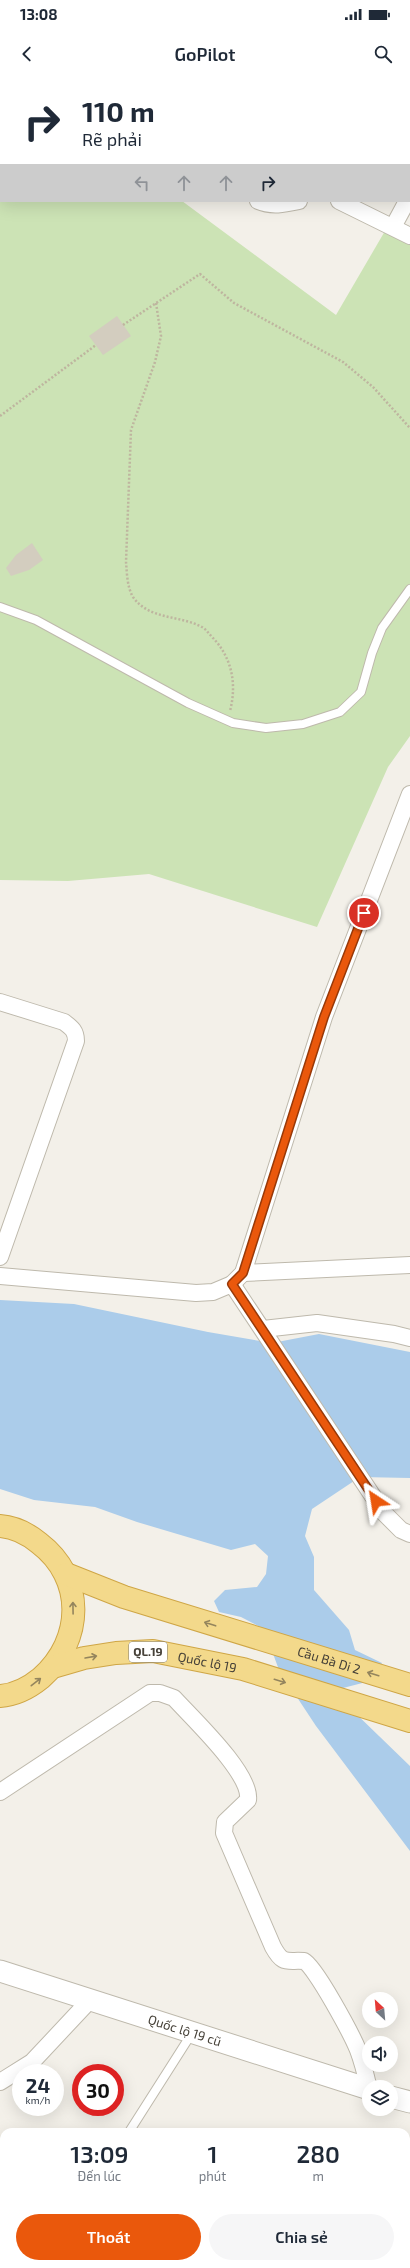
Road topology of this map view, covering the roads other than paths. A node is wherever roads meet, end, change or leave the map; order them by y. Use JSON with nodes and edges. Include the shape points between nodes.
{"nodes":[{"id":1,"x":261,"y":202,"type":"edge"},
{"id":2,"x":294,"y":202,"type":"edge"},
{"id":3,"x":341,"y":202,"type":"edge"},
{"id":4,"x":406,"y":202,"type":"edge"},
{"id":5,"x":393,"y":227,"type":"junction"},
{"id":6,"x":410,"y":236,"type":"edge"},
{"id":7,"x":410,"y":589,"type":"edge"},
{"id":8,"x":0,"y":607,"type":"edge"},
{"id":9,"x":410,"y":794,"type":"edge"},
{"id":10,"x":0,"y":1002,"type":"edge"},
{"id":11,"x":0,"y":1257,"type":"edge"},
{"id":12,"x":410,"y":1265,"type":"edge"},
{"id":13,"x":0,"y":1276,"type":"edge"},
{"id":14,"x":238,"y":1279,"type":"junction"},
{"id":15,"x":263,"y":1329,"type":"junction"},
{"id":16,"x":410,"y":1338,"type":"edge"},
{"id":17,"x":0,"y":1526,"type":"edge"},
{"id":18,"x":410,"y":1534,"type":"edge"},
{"id":19,"x":66,"y":1574,"type":"junction"},
{"id":20,"x":53,"y":1667,"type":"junction"},
{"id":21,"x":410,"y":1685,"type":"edge"},
{"id":22,"x":0,"y":1696,"type":"edge"},
{"id":23,"x":404,"y":1719,"type":"edge"},
{"id":24,"x":0,"y":1792,"type":"edge"},
{"id":25,"x":0,"y":1971,"type":"edge"},
{"id":26,"x":91,"y":1999,"type":"junction"},
{"id":27,"x":192,"y":2032,"type":"junction"},
{"id":28,"x":366,"y":2080,"type":"edge"},
{"id":29,"x":0,"y":2082,"type":"edge"},
{"id":30,"x":362,"y":2087,"type":"edge"},
{"id":31,"x":132,"y":2128,"type":"edge"}],
"edges":[{"from":1,"to":2,"type":"street","via":[[281,205]]},
{"from":3,"to":5,"type":"street"},
{"from":4,"to":5,"type":"street"},
{"from":5,"to":6,"type":"street"},
{"from":7,"to":8,"type":"lane","via":[[382,628],[361,692],[340,712],[303,724],[266,728],[227,721],[188,703],[36,620]]},
{"from":9,"to":14,"type":"street","via":[[324,1017]]},
{"from":10,"to":11,"type":"street","via":[[64,1022],[76,1034],[76,1041]]},
{"from":12,"to":14,"type":"street"},
{"from":13,"to":14,"type":"street","via":[[196,1293],[213,1292]]},
{"from":14,"to":15,"type":"street"},
{"from":15,"to":16,"type":"street","via":[[317,1323]]},
{"from":15,"to":18,"type":"street","via":[[384,1513],[401,1530]]},
{"from":17,"to":19,"type":"highway","via":[[28,1535],[50,1551]]},
{"from":20,"to":19,"type":"highway","one_way":true,"via":[[66,1646],[73,1622],[73,1598]]},
{"from":21,"to":19,"type":"highway","name":"Cầu Bà Di 2","one_way":true,"via":[[110,1592]]},
{"from":22,"to":20,"type":"highway","one_way":true,"via":[[7,1696],[32,1685]]},
{"from":20,"to":23,"type":"highway","name":"Quốc lộ 19","number":"QL.19","one_way":true,"via":[[84,1658],[153,1651],[243,1669]]},
{"from":24,"to":28,"type":"street","via":[[146,1696],[160,1693],[174,1698],[237,1767],[246,1785],[248,1800],[224,1822],[224,1833],[273,1947],[281,1959],[289,1962],[304,1961],[312,1968],[349,2032]]},
{"from":25,"to":26,"type":"street","name":"Quốc lộ 19 cũ"},
{"from":26,"to":27,"type":"street","name":"Quốc lộ 19 cũ"},
{"from":26,"to":29,"type":"street","via":[[32,2062]]},
{"from":27,"to":30,"type":"street","name":"Quốc lộ 19 cũ"},
{"from":27,"to":31,"type":"lane"}]}
